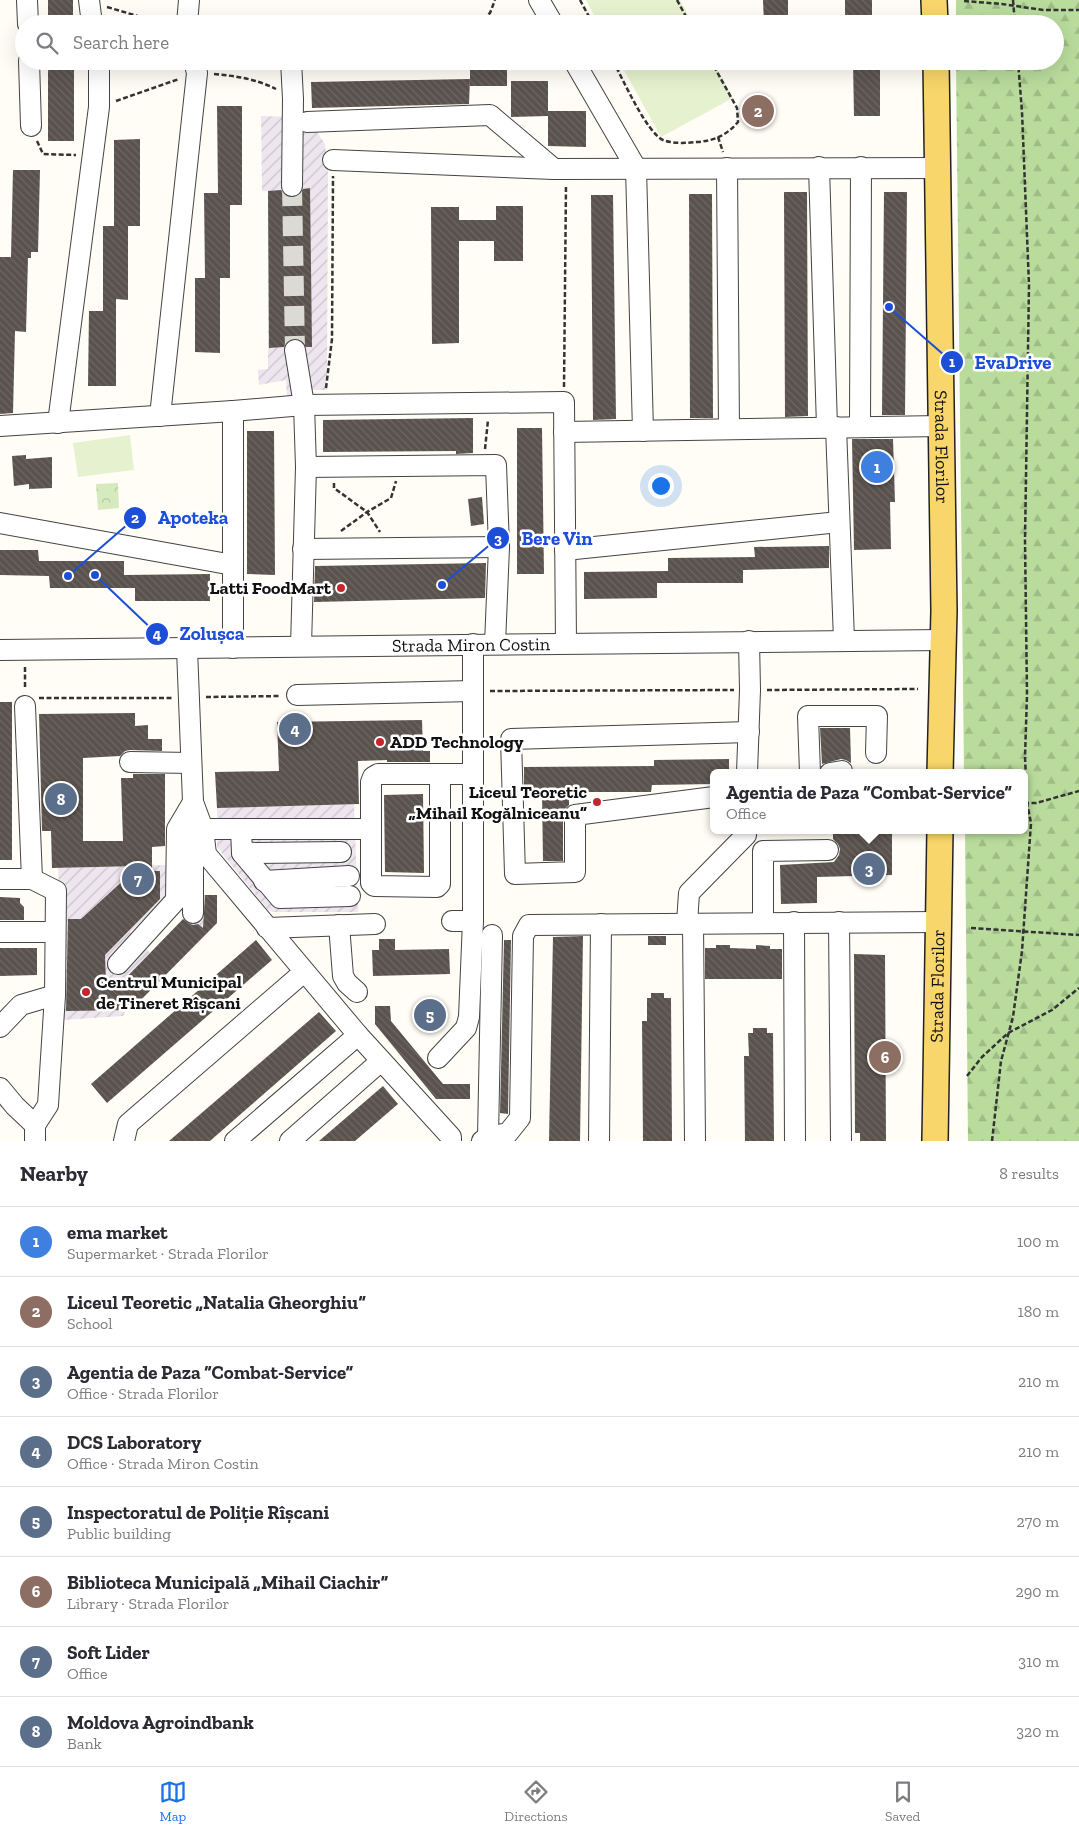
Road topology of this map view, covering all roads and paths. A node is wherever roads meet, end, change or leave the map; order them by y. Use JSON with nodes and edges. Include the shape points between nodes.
{"nodes":[{"id":1,"x":27,"y":0,"type":"edge"},
{"id":2,"x":189,"y":0,"type":"edge"},
{"id":3,"x":495,"y":0,"type":"edge"},
{"id":4,"x":540,"y":0,"type":"edge"},
{"id":5,"x":580,"y":0,"type":"edge"},
{"id":6,"x":677,"y":0,"type":"edge"},
{"id":7,"x":934,"y":0,"type":"edge"},
{"id":8,"x":1013,"y":0,"type":"edge"},
{"id":9,"x":89,"y":1,"type":"edge"},
{"id":10,"x":964,"y":1,"type":"edge"},
{"id":11,"x":1013,"y":6,"type":"junction"},
{"id":12,"x":1079,"y":10,"type":"edge"},
{"id":13,"x":28,"y":15,"type":"edge"},
{"id":14,"x":91,"y":15,"type":"edge"},
{"id":15,"x":135,"y":15,"type":"edge"},
{"id":16,"x":188,"y":15,"type":"edge"},
{"id":17,"x":488,"y":15,"type":"edge"},
{"id":18,"x":548,"y":15,"type":"edge"},
{"id":19,"x":588,"y":15,"type":"edge"},
{"id":20,"x":685,"y":15,"type":"edge"},
{"id":21,"x":935,"y":15,"type":"edge"},
{"id":22,"x":1014,"y":15,"type":"edge"},
{"id":23,"x":29,"y":70,"type":"edge"},
{"id":24,"x":99,"y":70,"type":"edge"},
{"id":25,"x":189,"y":70,"type":"edge"},
{"id":26,"x":196,"y":70,"type":"edge"},
{"id":27,"x":209,"y":70,"type":"edge"},
{"id":28,"x":291,"y":70,"type":"edge"},
{"id":29,"x":579,"y":70,"type":"edge"},
{"id":30,"x":618,"y":70,"type":"edge"},
{"id":31,"x":716,"y":70,"type":"edge"},
{"id":32,"x":936,"y":70,"type":"edge"},
{"id":33,"x":1019,"y":70,"type":"edge"},
{"id":34,"x":293,"y":99,"type":"junction"},
{"id":35,"x":99,"y":107,"type":"junction"},
{"id":36,"x":308,"y":122,"type":"dead end"},
{"id":37,"x":31,"y":126,"type":"joint"},
{"id":38,"x":93,"y":156,"type":"junction"},
{"id":39,"x":333,"y":160,"type":"joint"},
{"id":40,"x":819,"y":167,"type":"junction"},
{"id":41,"x":861,"y":167,"type":"junction"},
{"id":42,"x":636,"y":168,"type":"junction"},
{"id":43,"x":727,"y":168,"type":"junction"},
{"id":44,"x":938,"y":168,"type":"junction"},
{"id":45,"x":560,"y":169,"type":"junction"},
{"id":46,"x":292,"y":186,"type":"tunnel mouth"},
{"id":47,"x":295,"y":350,"type":"tunnel mouth"},
{"id":48,"x":564,"y":402,"type":"junction"},
{"id":49,"x":489,"y":403,"type":"junction"},
{"id":50,"x":324,"y":404,"type":"junction"},
{"id":51,"x":304,"y":405,"type":"junction"},
{"id":52,"x":233,"y":412,"type":"junction"},
{"id":53,"x":160,"y":416,"type":"junction"},
{"id":54,"x":58,"y":423,"type":"junction"},
{"id":55,"x":0,"y":426,"type":"edge"},
{"id":56,"x":860,"y":426,"type":"junction"},
{"id":57,"x":942,"y":426,"type":"junction"},
{"id":58,"x":831,"y":427,"type":"junction"},
{"id":59,"x":729,"y":429,"type":"junction"},
{"id":60,"x":643,"y":431,"type":"junction"},
{"id":61,"x":564,"y":432,"type":"junction"},
{"id":62,"x":401,"y":466,"type":"junction"},
{"id":63,"x":483,"y":466,"type":"junction"},
{"id":64,"x":306,"y":467,"type":"junction"},
{"id":65,"x":335,"y":467,"type":"junction"},
{"id":66,"x":366,"y":512,"type":"junction"},
{"id":67,"x":839,"y":522,"type":"junction"},
{"id":68,"x":0,"y":523,"type":"edge"},
{"id":69,"x":499,"y":547,"type":"junction"},
{"id":70,"x":390,"y":548,"type":"junction"},
{"id":71,"x":303,"y":549,"type":"junction"},
{"id":72,"x":326,"y":549,"type":"junction"},
{"id":73,"x":566,"y":550,"type":"junction"},
{"id":74,"x":233,"y":565,"type":"junction"},
{"id":75,"x":844,"y":640,"type":"junction"},
{"id":76,"x":942,"y":640,"type":"junction"},
{"id":77,"x":749,"y":642,"type":"junction"},
{"id":78,"x":473,"y":644,"type":"junction"},
{"id":79,"x":495,"y":644,"type":"junction"},
{"id":80,"x":566,"y":644,"type":"junction"},
{"id":81,"x":301,"y":646,"type":"junction"},
{"id":82,"x":187,"y":648,"type":"junction"},
{"id":83,"x":233,"y":648,"type":"junction"},
{"id":84,"x":0,"y":650,"type":"edge"},
{"id":85,"x":25,"y":663,"type":"dead end"},
{"id":86,"x":918,"y":689,"type":"dead end"},
{"id":87,"x":750,"y":690,"type":"junction"},
{"id":88,"x":473,"y":691,"type":"junction"},
{"id":89,"x":297,"y":695,"type":"joint"},
{"id":90,"x":188,"y":698,"type":"junction"},
{"id":91,"x":29,"y":700,"type":"junction"},
{"id":92,"x":749,"y":732,"type":"junction"},
{"id":93,"x":876,"y":753,"type":"dead end"},
{"id":94,"x":130,"y":762,"type":"dead end"},
{"id":95,"x":191,"y":763,"type":"junction"},
{"id":96,"x":747,"y":769,"type":"edge"},
{"id":97,"x":810,"y":769,"type":"edge"},
{"id":98,"x":940,"y":769,"type":"edge"},
{"id":99,"x":1025,"y":769,"type":"edge"},
{"id":100,"x":473,"y":774,"type":"junction"},
{"id":101,"x":440,"y":775,"type":"junction"},
{"id":102,"x":1079,"y":791,"type":"edge"},
{"id":103,"x":710,"y":798,"type":"edge"},
{"id":104,"x":193,"y":802,"type":"junction"},
{"id":105,"x":1028,"y":803,"type":"edge"},
{"id":106,"x":1028,"y":813,"type":"edge"},
{"id":107,"x":203,"y":828,"type":"junction"},
{"id":108,"x":241,"y":829,"type":"junction"},
{"id":109,"x":371,"y":829,"type":"junction"},
{"id":110,"x":746,"y":834,"type":"edge"},
{"id":111,"x":940,"y":834,"type":"edge"},
{"id":112,"x":828,"y":850,"type":"dead end"},
{"id":113,"x":341,"y":852,"type":"dead end"},
{"id":114,"x":242,"y":853,"type":"junction"},
{"id":115,"x":0,"y":879,"type":"edge"},
{"id":116,"x":32,"y":879,"type":"junction"},
{"id":117,"x":350,"y":886,"type":"dead end"},
{"id":118,"x":193,"y":913,"type":"dead end"},
{"id":119,"x":473,"y":921,"type":"junction"},
{"id":120,"x":452,"y":922,"type":"dead end"},
{"id":121,"x":794,"y":922,"type":"junction"},
{"id":122,"x":839,"y":922,"type":"junction"},
{"id":123,"x":940,"y":922,"type":"junction"},
{"id":124,"x":690,"y":923,"type":"junction"},
{"id":125,"x":763,"y":923,"type":"junction"},
{"id":126,"x":375,"y":924,"type":"dead end"},
{"id":127,"x":601,"y":924,"type":"junction"},
{"id":128,"x":339,"y":925,"type":"junction"},
{"id":129,"x":267,"y":928,"type":"junction"},
{"id":130,"x":971,"y":928,"type":"dead end"},
{"id":131,"x":1024,"y":931,"type":"junction"},
{"id":132,"x":0,"y":932,"type":"edge"},
{"id":133,"x":55,"y":932,"type":"junction"},
{"id":134,"x":492,"y":935,"type":"dead end"},
{"id":135,"x":1079,"y":935,"type":"edge"},
{"id":136,"x":118,"y":964,"type":"dead end"},
{"id":137,"x":304,"y":972,"type":"junction"},
{"id":138,"x":1079,"y":988,"type":"edge"},
{"id":139,"x":357,"y":992,"type":"dead end"},
{"id":140,"x":55,"y":995,"type":"junction"},
{"id":141,"x":0,"y":1027,"type":"edge"},
{"id":142,"x":1008,"y":1033,"type":"junction"},
{"id":143,"x":358,"y":1035,"type":"junction"},
{"id":144,"x":438,"y":1058,"type":"dead end"},
{"id":145,"x":381,"y":1061,"type":"junction"},
{"id":146,"x":967,"y":1076,"type":"dead end"},
{"id":147,"x":0,"y":1088,"type":"edge"},
{"id":148,"x":35,"y":1133,"type":"edge"},
{"id":149,"x":485,"y":1139,"type":"edge"},
{"id":150,"x":457,"y":1140,"type":"edge"},
{"id":151,"x":124,"y":1141,"type":"edge"},
{"id":152,"x":235,"y":1141,"type":"edge"},
{"id":153,"x":290,"y":1141,"type":"edge"},
{"id":154,"x":599,"y":1141,"type":"edge"},
{"id":155,"x":695,"y":1141,"type":"edge"},
{"id":156,"x":795,"y":1141,"type":"edge"},
{"id":157,"x":841,"y":1141,"type":"edge"},
{"id":158,"x":935,"y":1141,"type":"edge"},
{"id":159,"x":992,"y":1141,"type":"edge"}],
"edges":[{"from":1,"to":13,"type":"street"},
{"from":2,"to":16,"type":"street"},
{"from":3,"to":17,"type":"path"},
{"from":4,"to":18,"type":"street"},
{"from":5,"to":19,"type":"path"},
{"from":6,"to":20,"type":"path"},
{"from":7,"to":21,"type":"main road"},
{"from":8,"to":11,"type":"path"},
{"from":9,"to":14,"type":"street"},
{"from":9,"to":15,"type":"path"},
{"from":10,"to":11,"type":"path"},
{"from":11,"to":12,"type":"path"},
{"from":11,"to":22,"type":"path"},
{"from":23,"to":37,"type":"street"},
{"from":24,"to":35,"type":"street"},
{"from":25,"to":35,"type":"path"},
{"from":26,"to":53,"type":"street"},
{"from":27,"to":34,"type":"path","via":[[260,81]]},
{"from":28,"to":34,"type":"street"},
{"from":29,"to":42,"type":"street"},
{"from":30,"to":31,"type":"path","via":[[650,129],[663,140],[682,143],[705,142],[729,133],[738,122],[737,108]]},
{"from":32,"to":44,"type":"main road","name":"Strada Florilor"},
{"from":33,"to":99,"type":"path","via":[[1029,285]]},
{"from":34,"to":46,"type":"street"},
{"from":35,"to":38,"type":"street"},
{"from":36,"to":45,"type":"street","via":[[490,115]]},
{"from":37,"to":38,"type":"path","via":[[43,154]]},
{"from":38,"to":54,"type":"street"},
{"from":39,"to":45,"type":"street"},
{"from":39,"to":50,"type":"path","via":[[332,339]]},
{"from":40,"to":41,"type":"street"},
{"from":40,"to":43,"type":"street"},
{"from":40,"to":58,"type":"street"},
{"from":41,"to":44,"type":"street"},
{"from":41,"to":56,"type":"street"},
{"from":42,"to":43,"type":"street"},
{"from":42,"to":45,"type":"street"},
{"from":42,"to":60,"type":"street"},
{"from":43,"to":59,"type":"street"},
{"from":44,"to":57,"type":"main road","name":"Strada Florilor"},
{"from":45,"to":48,"type":"path"},
{"from":47,"to":51,"type":"street"},
{"from":48,"to":49,"type":"street"},
{"from":48,"to":61,"type":"street"},
{"from":49,"to":50,"type":"street"},
{"from":49,"to":63,"type":"path"},
{"from":50,"to":51,"type":"street"},
{"from":51,"to":52,"type":"street"},
{"from":51,"to":64,"type":"street"},
{"from":52,"to":53,"type":"street"},
{"from":52,"to":74,"type":"street"},
{"from":53,"to":54,"type":"street"},
{"from":54,"to":55,"type":"street"},
{"from":56,"to":57,"type":"street"},
{"from":56,"to":58,"type":"street"},
{"from":57,"to":76,"type":"main road","name":"Strada Florilor"},
{"from":58,"to":59,"type":"street"},
{"from":58,"to":67,"type":"street"},
{"from":59,"to":60,"type":"street"},
{"from":60,"to":61,"type":"street"},
{"from":61,"to":73,"type":"street"},
{"from":62,"to":63,"type":"street"},
{"from":62,"to":65,"type":"street"},
{"from":62,"to":66,"type":"path","via":[[391,498]]},
{"from":63,"to":69,"type":"street","via":[[496,466]]},
{"from":64,"to":65,"type":"street"},
{"from":64,"to":71,"type":"street"},
{"from":65,"to":66,"type":"path","via":[[334,488]]},
{"from":66,"to":70,"type":"path"},
{"from":66,"to":72,"type":"path","via":[[340,532]]},
{"from":67,"to":73,"type":"street"},
{"from":67,"to":75,"type":"street"},
{"from":68,"to":74,"type":"street"},
{"from":69,"to":70,"type":"street"},
{"from":69,"to":79,"type":"street"},
{"from":70,"to":72,"type":"street"},
{"from":71,"to":72,"type":"street"},
{"from":71,"to":81,"type":"street"},
{"from":73,"to":80,"type":"street"},
{"from":74,"to":83,"type":"street"},
{"from":75,"to":76,"type":"street","name":"Strada Miron Costin"},
{"from":75,"to":77,"type":"street","name":"Strada Miron Costin"},
{"from":76,"to":98,"type":"main road","name":"Strada Florilor"},
{"from":77,"to":80,"type":"street","name":"Strada Miron Costin"},
{"from":77,"to":87,"type":"street"},
{"from":78,"to":79,"type":"street","name":"Strada Miron Costin"},
{"from":78,"to":81,"type":"street","name":"Strada Miron Costin"},
{"from":78,"to":88,"type":"street"},
{"from":79,"to":80,"type":"street","name":"Strada Miron Costin"},
{"from":81,"to":83,"type":"street","name":"Strada Miron Costin"},
{"from":82,"to":83,"type":"street","name":"Strada Miron Costin"},
{"from":82,"to":84,"type":"street","name":"Strada Miron Costin"},
{"from":82,"to":90,"type":"street"},
{"from":85,"to":91,"type":"path"},
{"from":86,"to":87,"type":"path"},
{"from":87,"to":88,"type":"path"},
{"from":87,"to":92,"type":"street"},
{"from":88,"to":89,"type":"street"},
{"from":88,"to":100,"type":"street"},
{"from":89,"to":90,"type":"path"},
{"from":90,"to":91,"type":"path"},
{"from":90,"to":95,"type":"street"},
{"from":91,"to":116,"type":"street"},
{"from":92,"to":96,"type":"street"},
{"from":92,"to":103,"type":"street","via":[[511,739],[515,874],[575,872],[575,815]]},
{"from":93,"to":97,"type":"street","via":[[877,716],[808,716]]},
{"from":94,"to":95,"type":"street"},
{"from":95,"to":104,"type":"street"},
{"from":100,"to":101,"type":"street"},
{"from":100,"to":119,"type":"street"},
{"from":101,"to":109,"type":"street","via":[[378,774],[373,777]]},
{"from":101,"to":109,"type":"street","via":[[440,884],[437,887],[374,886],[371,883]]},
{"from":102,"to":105,"type":"path"},
{"from":104,"to":107,"type":"street"},
{"from":104,"to":118,"type":"street"},
{"from":104,"to":136,"type":"street","via":[[177,829],[176,900]]},
{"from":106,"to":131,"type":"path"},
{"from":107,"to":108,"type":"street"},
{"from":107,"to":129,"type":"street","via":[[206,854]]},
{"from":108,"to":109,"type":"street"},
{"from":108,"to":114,"type":"street"},
{"from":110,"to":124,"type":"street","via":[[689,893]]},
{"from":111,"to":123,"type":"main road","name":"Strada Florilor"},
{"from":112,"to":125,"type":"street","via":[[763,851]]},
{"from":113,"to":114,"type":"street"},
{"from":114,"to":117,"type":"street","via":[[280,898]]},
{"from":115,"to":116,"type":"street"},
{"from":116,"to":133,"type":"street","via":[[56,891]]},
{"from":119,"to":120,"type":"street"},
{"from":119,"to":144,"type":"street","via":[[469,1017],[466,1028]]},
{"from":121,"to":122,"type":"street"},
{"from":121,"to":125,"type":"street"},
{"from":121,"to":156,"type":"street"},
{"from":122,"to":123,"type":"street"},
{"from":122,"to":157,"type":"street"},
{"from":123,"to":158,"type":"main road","name":"Strada Florilor"},
{"from":124,"to":125,"type":"street"},
{"from":124,"to":127,"type":"street"},
{"from":124,"to":155,"type":"street"},
{"from":126,"to":128,"type":"street"},
{"from":127,"to":149,"type":"street","via":[[529,925],[523,936],[520,1118],[508,1133]]},
{"from":127,"to":154,"type":"street"},
{"from":128,"to":129,"type":"street"},
{"from":128,"to":139,"type":"street","via":[[344,976]]},
{"from":129,"to":137,"type":"street"},
{"from":130,"to":131,"type":"path"},
{"from":131,"to":135,"type":"path"},
{"from":131,"to":142,"type":"path"},
{"from":132,"to":133,"type":"street"},
{"from":133,"to":140,"type":"street"},
{"from":134,"to":149,"type":"street"},
{"from":137,"to":143,"type":"street"},
{"from":137,"to":151,"type":"street","via":[[128,1124]]},
{"from":138,"to":142,"type":"path","via":[[1052,1010]]},
{"from":140,"to":141,"type":"street","via":[[21,1005]]},
{"from":140,"to":148,"type":"street","via":[[48,1105]]},
{"from":142,"to":146,"type":"path"},
{"from":142,"to":159,"type":"path","via":[[1001,1061]]},
{"from":143,"to":145,"type":"street"},
{"from":143,"to":152,"type":"street"},
{"from":145,"to":150,"type":"street"},
{"from":145,"to":153,"type":"street"},
{"from":147,"to":148,"type":"street"}]}
